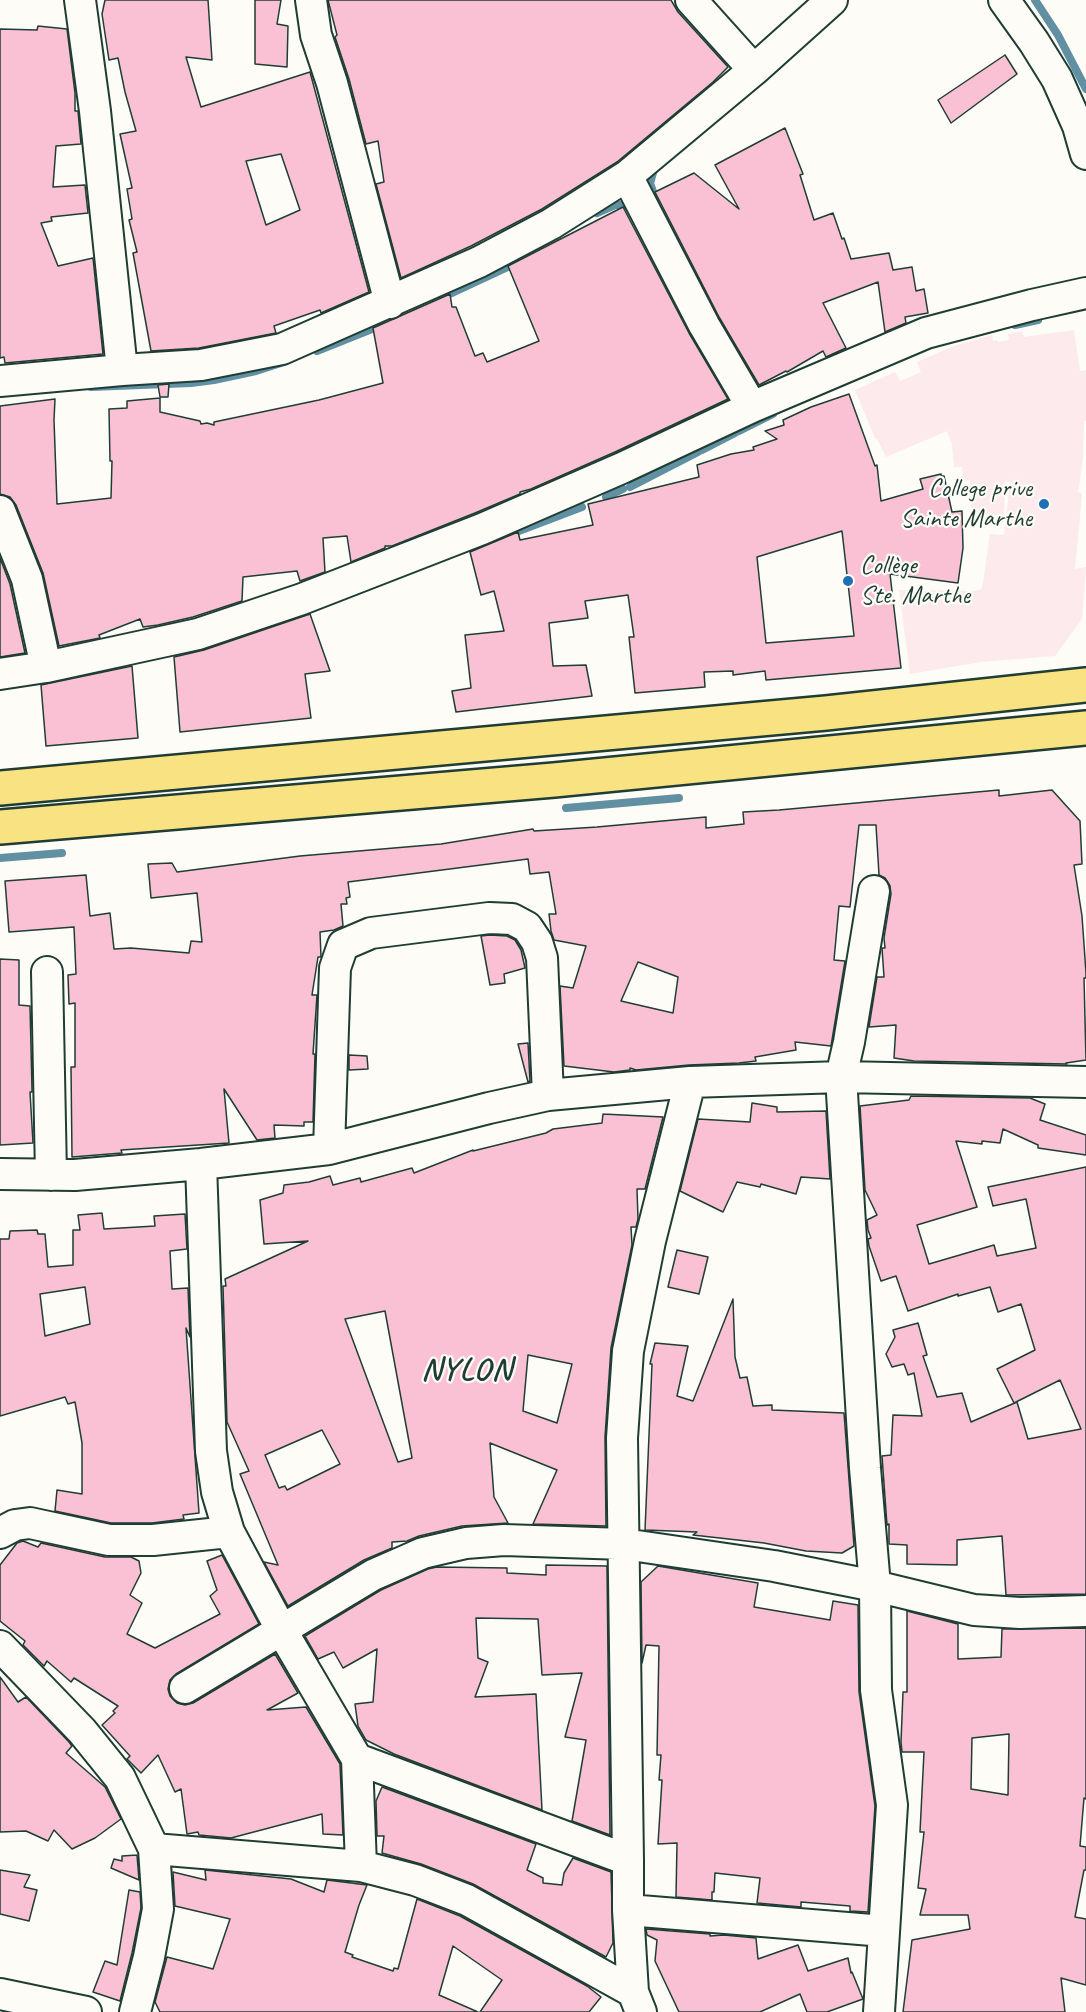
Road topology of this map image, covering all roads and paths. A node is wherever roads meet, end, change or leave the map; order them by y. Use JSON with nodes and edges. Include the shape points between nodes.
{"nodes":[{"id":1,"x":80,"y":0,"type":"edge"},
{"id":2,"x":311,"y":0,"type":"edge"},
{"id":3,"x":691,"y":0,"type":"edge"},
{"id":4,"x":832,"y":0,"type":"edge"},
{"id":5,"x":1004,"y":0,"type":"edge"},
{"id":6,"x":754,"y":70,"type":"junction"},
{"id":7,"x":1086,"y":154,"type":"edge"},
{"id":8,"x":627,"y":176,"type":"junction"},
{"id":9,"x":1086,"y":293,"type":"edge"},
{"id":10,"x":390,"y":303,"type":"junction"},
{"id":11,"x":122,"y":370,"type":"junction"},
{"id":12,"x":0,"y":381,"type":"edge"},
{"id":13,"x":752,"y":407,"type":"junction"},
{"id":14,"x":0,"y":511,"type":"edge"},
{"id":15,"x":46,"y":667,"type":"junction"},
{"id":16,"x":0,"y":674,"type":"edge"},
{"id":17,"x":1086,"y":685,"type":"edge"},
{"id":18,"x":1086,"y":728,"type":"edge"},
{"id":19,"x":0,"y":788,"type":"edge"},
{"id":20,"x":0,"y":826,"type":"edge"},
{"id":21,"x":874,"y":891,"type":"dead end"},
{"id":22,"x":47,"y":972,"type":"dead end"},
{"id":23,"x":841,"y":1077,"type":"junction"},
{"id":24,"x":690,"y":1082,"type":"junction"},
{"id":25,"x":1086,"y":1082,"type":"edge"},
{"id":26,"x":548,"y":1095,"type":"junction"},
{"id":27,"x":329,"y":1149,"type":"junction"},
{"id":28,"x":201,"y":1164,"type":"junction"},
{"id":29,"x":0,"y":1174,"type":"edge"},
{"id":30,"x":51,"y":1175,"type":"junction"},
{"id":31,"x":229,"y":1532,"type":"junction"},
{"id":32,"x":0,"y":1533,"type":"edge"},
{"id":33,"x":624,"y":1544,"type":"junction"},
{"id":34,"x":875,"y":1586,"type":"junction"},
{"id":35,"x":1086,"y":1611,"type":"edge"},
{"id":36,"x":282,"y":1631,"type":"junction"},
{"id":37,"x":0,"y":1646,"type":"edge"},
{"id":38,"x":185,"y":1689,"type":"dead end"},
{"id":39,"x":357,"y":1759,"type":"junction"},
{"id":40,"x":154,"y":1849,"type":"junction"},
{"id":41,"x":628,"y":1860,"type":"junction"},
{"id":42,"x":362,"y":1866,"type":"junction"},
{"id":43,"x":628,"y":1910,"type":"junction"},
{"id":44,"x":884,"y":1931,"type":"junction"},
{"id":45,"x":0,"y":1994,"type":"edge"},
{"id":46,"x":637,"y":2002,"type":"edge"},
{"id":47,"x":86,"y":2012,"type":"edge"},
{"id":48,"x":135,"y":2012,"type":"edge"},
{"id":49,"x":879,"y":2012,"type":"edge"}],
"edges":[{"from":1,"to":11,"type":"street"},
{"from":2,"to":10,"type":"street","via":[[315,35],[332,83]]},
{"from":3,"to":6,"type":"street"},
{"from":4,"to":6,"type":"street"},
{"from":5,"to":7,"type":"street","via":[[1058,79]]},
{"from":6,"to":8,"type":"street"},
{"from":8,"to":10,"type":"street","via":[[551,224]]},
{"from":8,"to":13,"type":"street","via":[[704,325]]},
{"from":9,"to":13,"type":"street","via":[[926,333]]},
{"from":10,"to":11,"type":"street","via":[[282,349],[201,365]]},
{"from":11,"to":12,"type":"street"},
{"from":13,"to":15,"type":"street","via":[[482,530],[302,599],[198,634]]},
{"from":14,"to":15,"type":"street","via":[[27,579]]},
{"from":15,"to":16,"type":"street"},
{"from":17,"to":19,"type":"main road","via":[[826,713]]},
{"from":18,"to":20,"type":"main road","via":[[543,781]]},
{"from":21,"to":23,"type":"street"},
{"from":22,"to":30,"type":"street"},
{"from":23,"to":24,"type":"street"},
{"from":23,"to":25,"type":"street"},
{"from":23,"to":34,"type":"street"},
{"from":24,"to":26,"type":"street"},
{"from":24,"to":33,"type":"street","via":[[650,1240],[628,1351],[622,1438]]},
{"from":26,"to":27,"type":"street"},
{"from":26,"to":27,"type":"street","via":[[542,958],[527,927],[512,919],[489,918],[371,933],[343,945],[336,968]]},
{"from":27,"to":28,"type":"street"},
{"from":28,"to":30,"type":"street"},
{"from":28,"to":31,"type":"street","via":[[210,1451]]},
{"from":29,"to":30,"type":"street"},
{"from":31,"to":32,"type":"street","via":[[109,1540],[30,1523]]},
{"from":31,"to":36,"type":"street"},
{"from":33,"to":34,"type":"street","via":[[774,1566]]},
{"from":33,"to":36,"type":"street","via":[[504,1540],[466,1543],[423,1553],[373,1575]]},
{"from":33,"to":41,"type":"street"},
{"from":34,"to":35,"type":"street","via":[[974,1610]]},
{"from":34,"to":44,"type":"street","via":[[876,1690],[892,1805]]},
{"from":36,"to":38,"type":"street"},
{"from":36,"to":39,"type":"street"},
{"from":37,"to":40,"type":"street","via":[[82,1731],[120,1778]]},
{"from":39,"to":41,"type":"street"},
{"from":39,"to":42,"type":"street"},
{"from":40,"to":42,"type":"street"},
{"from":40,"to":48,"type":"street","via":[[158,1909]]},
{"from":41,"to":43,"type":"street"},
{"from":42,"to":46,"type":"street","via":[[415,1880],[467,1900]]},
{"from":43,"to":44,"type":"street"},
{"from":43,"to":46,"type":"street"},
{"from":44,"to":49,"type":"street"},
{"from":45,"to":47,"type":"street"}]}
